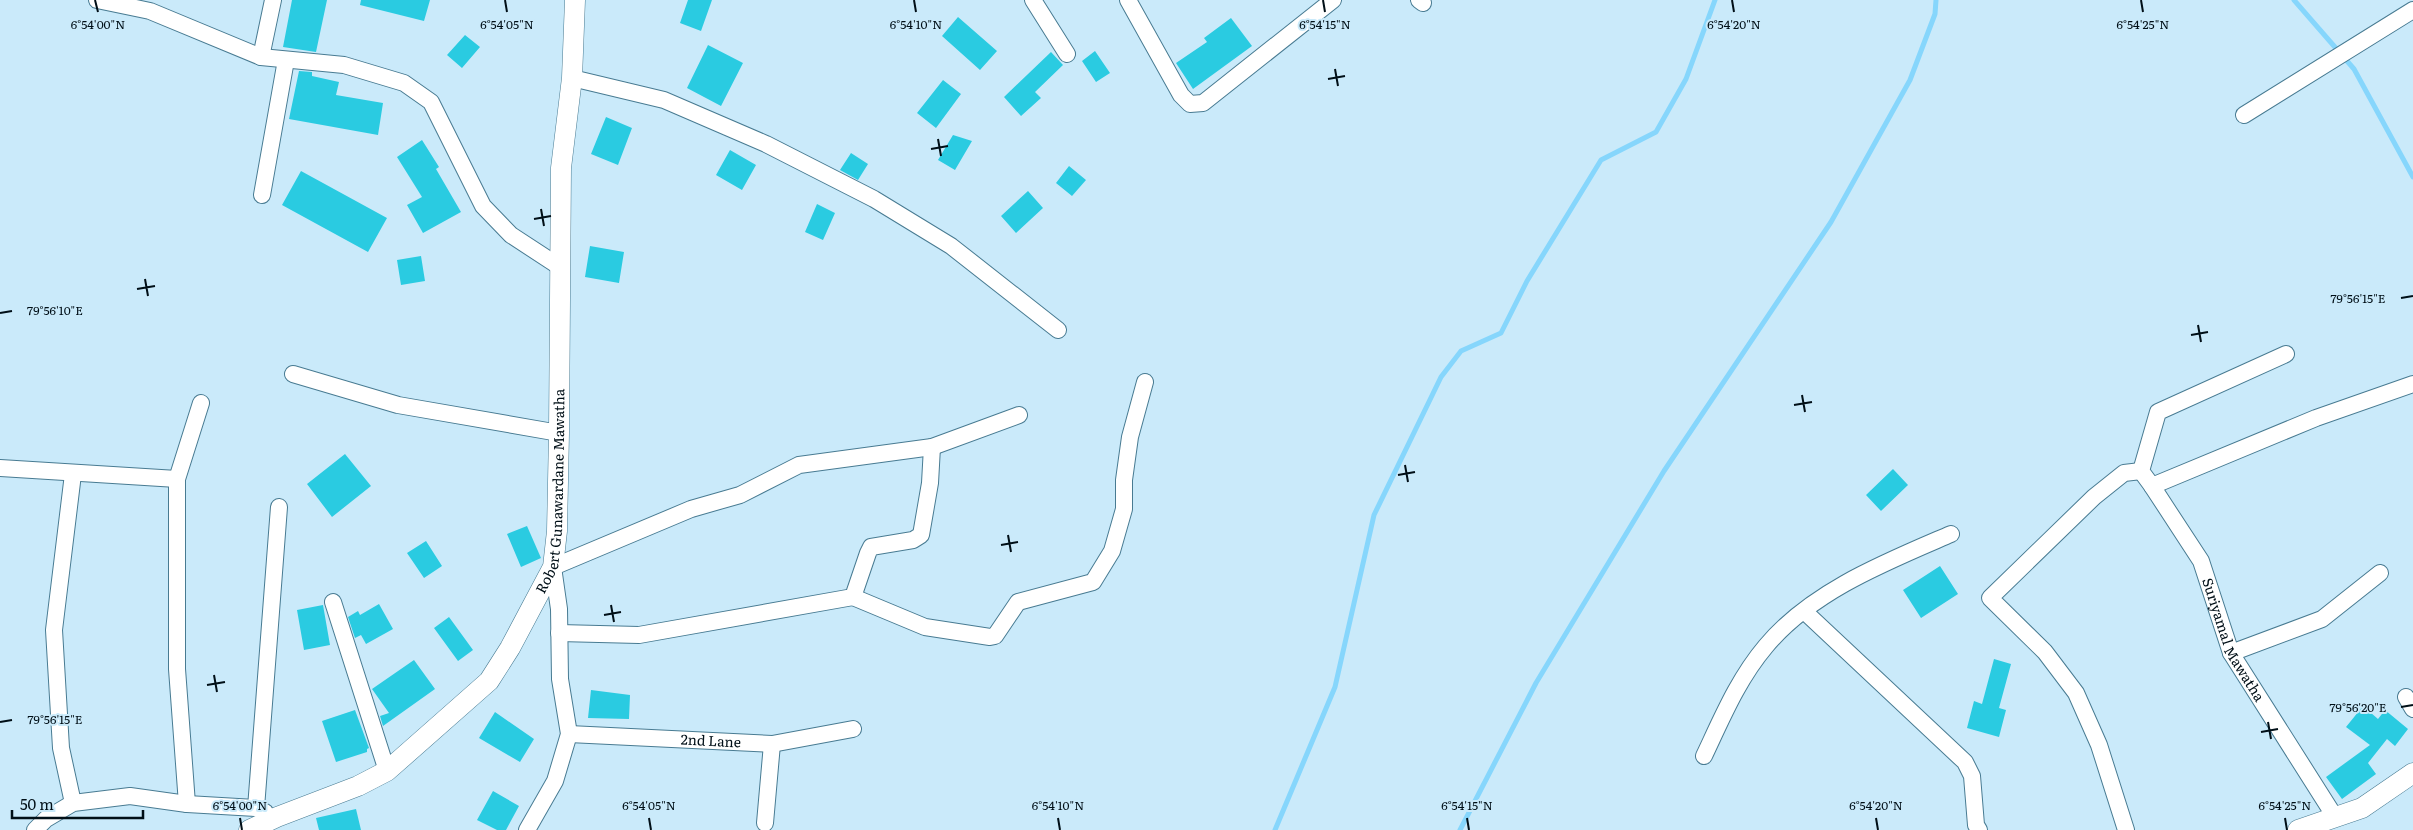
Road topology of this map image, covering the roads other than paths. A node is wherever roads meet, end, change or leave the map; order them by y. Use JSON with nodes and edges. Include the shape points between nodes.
{"nodes":[{"id":1,"x":97,"y":0,"type":"edge"},
{"id":2,"x":273,"y":0,"type":"edge"},
{"id":3,"x":575,"y":0,"type":"edge"},
{"id":4,"x":1033,"y":0,"type":"edge"},
{"id":5,"x":1128,"y":0,"type":"edge"},
{"id":6,"x":1333,"y":0,"type":"edge"},
{"id":7,"x":2413,"y":10,"type":"edge"},
{"id":8,"x":1067,"y":54,"type":"dead end"},
{"id":9,"x":261,"y":57,"type":"junction"},
{"id":10,"x":286,"y":60,"type":"junction"},
{"id":11,"x":572,"y":78,"type":"junction"},
{"id":12,"x":2244,"y":115,"type":"dead end"},
{"id":13,"x":262,"y":194,"type":"dead end"},
{"id":14,"x":560,"y":267,"type":"junction"},
{"id":15,"x":1058,"y":330,"type":"dead end"},
{"id":16,"x":2286,"y":354,"type":"dead end"},
{"id":17,"x":293,"y":374,"type":"dead end"},
{"id":18,"x":1145,"y":382,"type":"dead end"},
{"id":19,"x":2413,"y":384,"type":"edge"},
{"id":20,"x":201,"y":403,"type":"dead end"},
{"id":21,"x":1019,"y":415,"type":"dead end"},
{"id":22,"x":559,"y":433,"type":"junction"},
{"id":23,"x":932,"y":447,"type":"junction"},
{"id":24,"x":0,"y":468,"type":"edge"},
{"id":25,"x":2140,"y":471,"type":"junction"},
{"id":26,"x":73,"y":474,"type":"junction"},
{"id":27,"x":177,"y":479,"type":"junction"},
{"id":28,"x":2152,"y":486,"type":"junction"},
{"id":29,"x":279,"y":507,"type":"dead end"},
{"id":30,"x":1950,"y":534,"type":"dead end"},
{"id":31,"x":553,"y":567,"type":"junction"},
{"id":32,"x":2380,"y":573,"type":"dead end"},
{"id":33,"x":853,"y":597,"type":"junction"},
{"id":34,"x":333,"y":602,"type":"dead end"},
{"id":35,"x":1804,"y":611,"type":"junction"},
{"id":36,"x":559,"y":633,"type":"junction"},
{"id":37,"x":2231,"y":653,"type":"junction"},
{"id":38,"x":853,"y":729,"type":"dead end"},
{"id":39,"x":569,"y":734,"type":"junction"},
{"id":40,"x":772,"y":744,"type":"junction"},
{"id":41,"x":1704,"y":756,"type":"dead end"},
{"id":42,"x":387,"y":771,"type":"junction"},
{"id":43,"x":2413,"y":773,"type":"edge"},
{"id":44,"x":73,"y":803,"type":"junction"},
{"id":45,"x":187,"y":804,"type":"junction"},
{"id":46,"x":256,"y":808,"type":"junction"},
{"id":47,"x":277,"y":817,"type":"junction"},
{"id":48,"x":2335,"y":817,"type":"junction"},
{"id":49,"x":765,"y":823,"type":"dead end"},
{"id":50,"x":35,"y":830,"type":"edge"},
{"id":51,"x":249,"y":830,"type":"edge"},
{"id":52,"x":527,"y":830,"type":"edge"},
{"id":53,"x":1980,"y":830,"type":"edge"},
{"id":54,"x":2126,"y":830,"type":"edge"},
{"id":55,"x":2300,"y":830,"type":"edge"}],
"edges":[{"from":1,"to":9,"type":"street","via":[[150,11]]},
{"from":2,"to":9,"type":"street"},
{"from":3,"to":11,"type":"street","name":"Robert Gunawardane Mawatha"},
{"from":4,"to":8,"type":"street"},
{"from":5,"to":6,"type":"street","via":[[1181,95],[1190,104],[1203,103]]},
{"from":7,"to":12,"type":"street"},
{"from":9,"to":10,"type":"street"},
{"from":10,"to":13,"type":"street"},
{"from":10,"to":14,"type":"street","via":[[344,65],[404,83],[431,102],[483,206],[511,235]]},
{"from":11,"to":14,"type":"street","name":"Robert Gunawardane Mawatha","via":[[561,168]]},
{"from":11,"to":15,"type":"street","via":[[664,100],[766,144],[874,199],[951,246]]},
{"from":14,"to":22,"type":"street","name":"Robert Gunawardane Mawatha"},
{"from":16,"to":25,"type":"street","via":[[2158,412]]},
{"from":17,"to":22,"type":"street","via":[[398,405]]},
{"from":18,"to":33,"type":"street","via":[[1130,437],[1124,509],[1112,551],[1093,582],[1018,602],[995,636],[990,637],[925,627]]},
{"from":19,"to":28,"type":"street","via":[[2316,418]]},
{"from":20,"to":27,"type":"street"},
{"from":21,"to":23,"type":"street"},
{"from":22,"to":31,"type":"street","name":"Robert Gunawardane Mawatha"},
{"from":23,"to":31,"type":"street","via":[[799,464],[740,495],[691,509]]},
{"from":23,"to":33,"type":"street","via":[[921,535],[913,540],[872,548]]},
{"from":24,"to":26,"type":"street"},
{"from":25,"to":28,"type":"street","name":"Suriyamal Mawatha"},
{"from":25,"to":54,"type":"street","via":[[2124,473],[2094,497],[1990,598],[2045,652],[2076,692],[2099,745]]},
{"from":26,"to":27,"type":"street"},
{"from":26,"to":44,"type":"street","via":[[54,630],[61,748]]},
{"from":27,"to":45,"type":"street","via":[[177,669]]},
{"from":28,"to":37,"type":"street","name":"Suriyamal Mawatha","via":[[2202,561]]},
{"from":29,"to":46,"type":"street"},
{"from":30,"to":35,"type":"street","via":[[1863,572]]},
{"from":31,"to":36,"type":"street"},
{"from":31,"to":42,"type":"street","name":"Robert Gunawardane Mawatha","via":[[510,648],[488,681]]},
{"from":32,"to":37,"type":"street","via":[[2322,619]]},
{"from":33,"to":36,"type":"street","via":[[639,635]]},
{"from":34,"to":42,"type":"street"},
{"from":35,"to":41,"type":"street","via":[[1766,646],[1734,693]]},
{"from":35,"to":53,"type":"street","via":[[1965,762],[1972,776],[1976,825]]},
{"from":36,"to":39,"type":"street","via":[[560,679]]},
{"from":37,"to":48,"type":"street","name":"Suriyamal Mawatha"},
{"from":38,"to":40,"type":"street","name":"2nd Lane"},
{"from":39,"to":40,"type":"street","name":"2nd Lane"},
{"from":39,"to":52,"type":"street","via":[[554,781]]},
{"from":40,"to":49,"type":"street"},
{"from":42,"to":47,"type":"street","name":"Robert Gunawardane Mawatha","via":[[358,786]]},
{"from":43,"to":48,"type":"street","via":[[2362,808]]},
{"from":44,"to":45,"type":"street","via":[[130,796]]},
{"from":44,"to":50,"type":"street","via":[[46,819]]},
{"from":45,"to":46,"type":"street"},
{"from":46,"to":47,"type":"street"},
{"from":47,"to":51,"type":"street","name":"Robert Gunawardane Mawatha"},
{"from":48,"to":55,"type":"street"}]}
